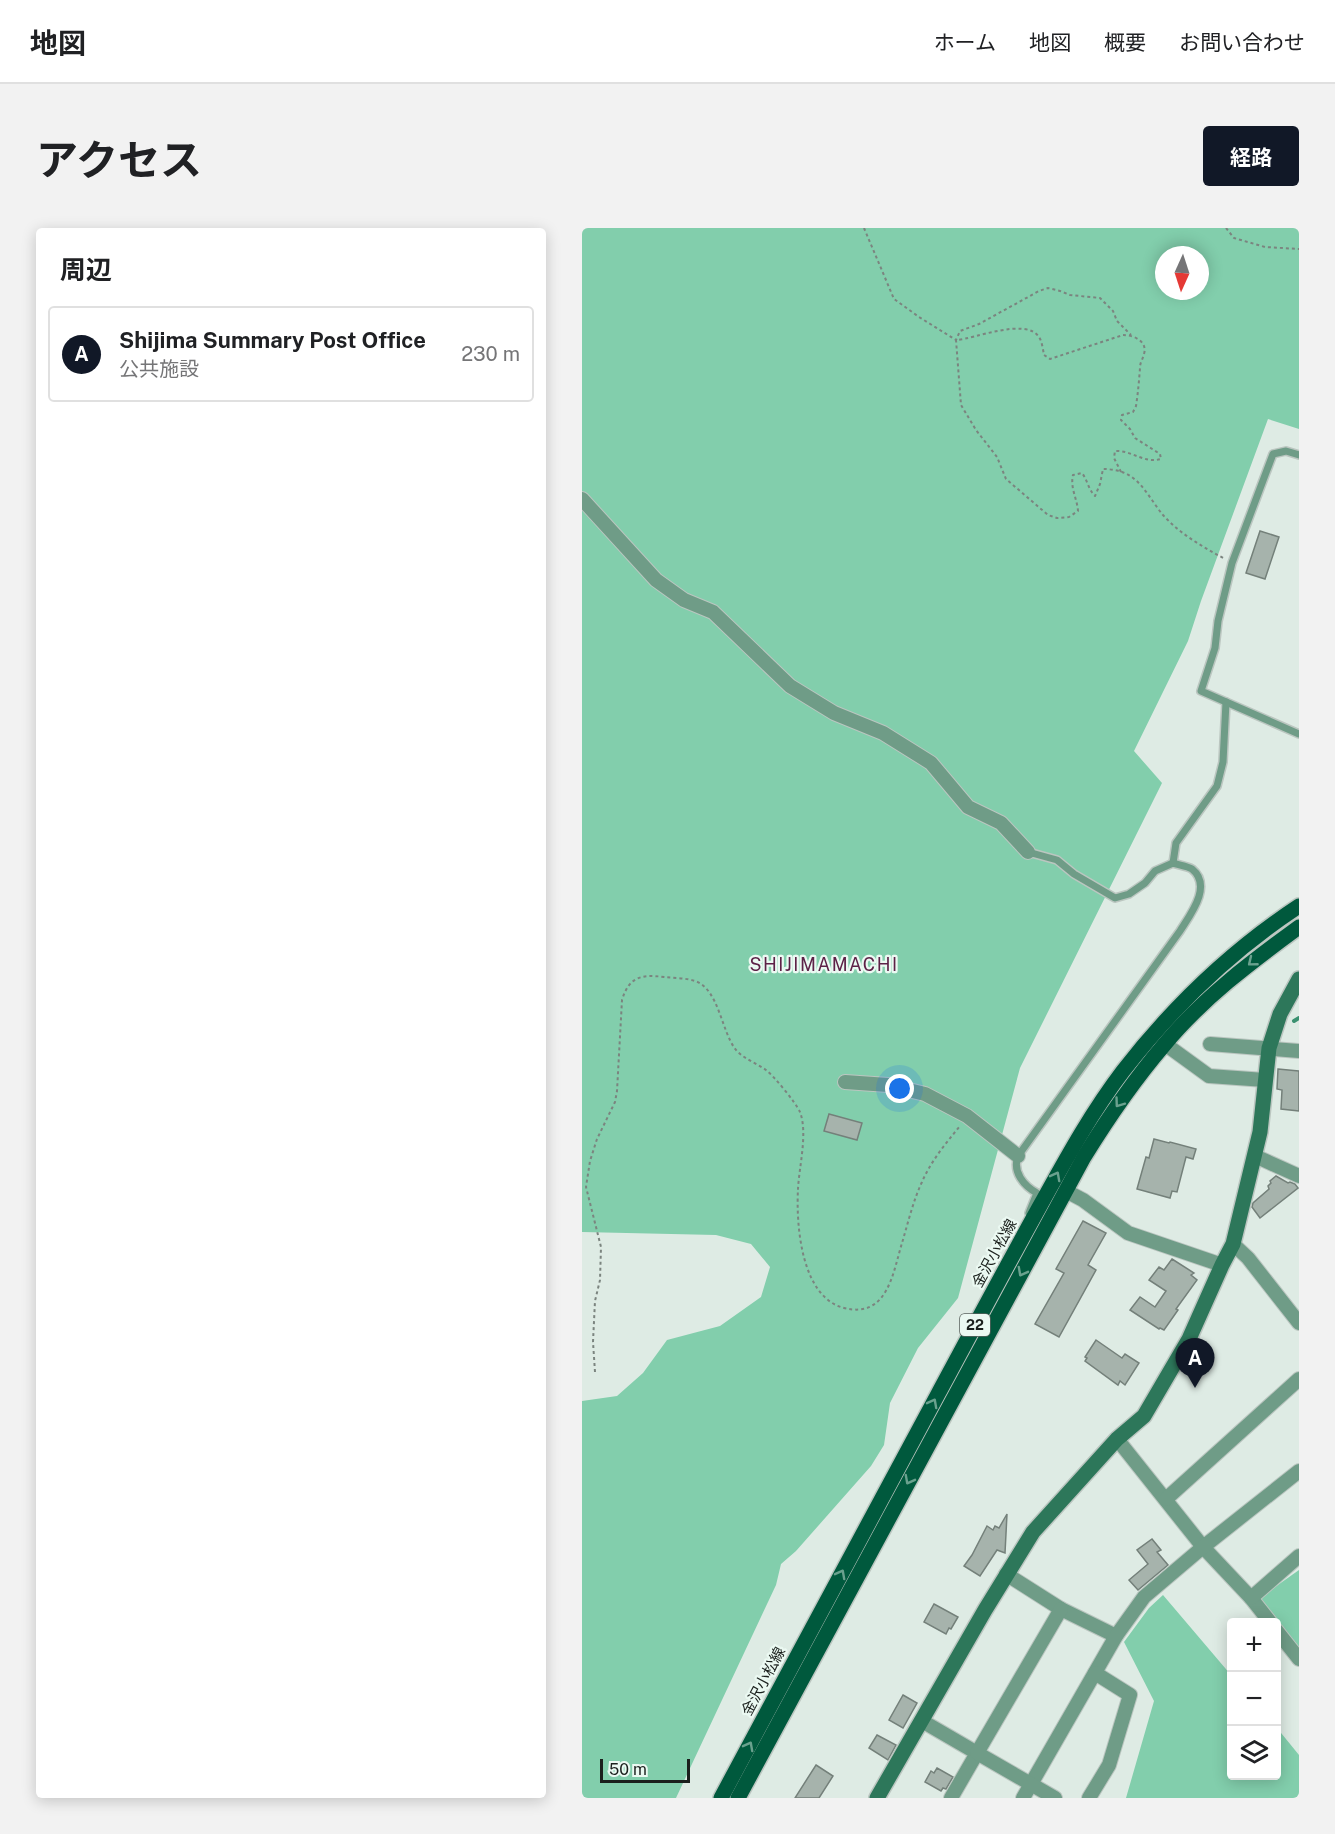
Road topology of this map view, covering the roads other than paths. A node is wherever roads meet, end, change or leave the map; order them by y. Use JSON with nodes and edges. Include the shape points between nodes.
{"nodes":[{"id":1,"x":1299,"y":454,"type":"edge"},
{"id":2,"x":582,"y":499,"type":"edge"},
{"id":3,"x":1226,"y":702,"type":"junction"},
{"id":4,"x":1299,"y":734,"type":"edge"},
{"id":5,"x":1028,"y":852,"type":"joint"},
{"id":6,"x":1173,"y":863,"type":"junction"},
{"id":7,"x":1299,"y":906,"type":"edge"},
{"id":8,"x":1299,"y":927,"type":"edge"},
{"id":9,"x":1299,"y":979,"type":"edge"},
{"id":10,"x":1165,"y":1044,"type":"junction"},
{"id":11,"x":1210,"y":1044,"type":"dead end"},
{"id":12,"x":1269,"y":1048,"type":"junction"},
{"id":13,"x":1299,"y":1051,"type":"edge"},
{"id":14,"x":1265,"y":1080,"type":"junction"},
{"id":15,"x":845,"y":1082,"type":"dead end"},
{"id":16,"x":1018,"y":1156,"type":"junction"},
{"id":17,"x":1255,"y":1156,"type":"junction"},
{"id":18,"x":1299,"y":1176,"type":"edge"},
{"id":19,"x":1066,"y":1191,"type":"junction"},
{"id":20,"x":1233,"y":1244,"type":"junction"},
{"id":21,"x":1222,"y":1265,"type":"junction"},
{"id":22,"x":1006,"y":1268,"type":"junction"},
{"id":23,"x":1299,"y":1323,"type":"edge"},
{"id":24,"x":1299,"y":1379,"type":"edge"},
{"id":25,"x":1117,"y":1439,"type":"junction"},
{"id":26,"x":1299,"y":1471,"type":"edge"},
{"id":27,"x":1166,"y":1499,"type":"junction"},
{"id":28,"x":1203,"y":1547,"type":"junction"},
{"id":29,"x":1299,"y":1556,"type":"edge"},
{"id":30,"x":1006,"y":1574,"type":"junction"},
{"id":31,"x":1251,"y":1598,"type":"junction"},
{"id":32,"x":1061,"y":1609,"type":"junction"},
{"id":33,"x":1266,"y":1618,"type":"edge"},
{"id":34,"x":1116,"y":1636,"type":"junction"},
{"id":35,"x":1281,"y":1636,"type":"edge"},
{"id":36,"x":1299,"y":1659,"type":"edge"},
{"id":37,"x":1095,"y":1673,"type":"junction"},
{"id":38,"x":922,"y":1721,"type":"junction"},
{"id":39,"x":977,"y":1753,"type":"junction"},
{"id":40,"x":1031,"y":1784,"type":"junction"},
{"id":41,"x":721,"y":1798,"type":"edge"},
{"id":42,"x":738,"y":1798,"type":"edge"},
{"id":43,"x":877,"y":1798,"type":"edge"},
{"id":44,"x":951,"y":1798,"type":"edge"},
{"id":45,"x":1023,"y":1798,"type":"edge"},
{"id":46,"x":1055,"y":1798,"type":"edge"},
{"id":47,"x":1089,"y":1798,"type":"edge"}],
"edges":[{"from":1,"to":3,"type":"lane","via":[[1274,454],[1232,563],[1215,648],[1201,691]]},
{"from":2,"to":5,"type":"street","via":[[656,580],[684,600],[713,612],[790,687],[834,713],[883,733],[931,763],[968,807],[1001,823]]},
{"from":3,"to":4,"type":"lane"},
{"from":3,"to":6,"type":"lane","via":[[1218,786],[1176,843]]},
{"from":5,"to":6,"type":"lane","via":[[1057,860],[1115,898],[1129,894],[1155,871]]},
{"from":6,"to":16,"type":"lane","via":[[1192,869],[1200,881],[1200,898]]},
{"from":22,"to":7,"type":"main road","name":"金沢小松線","number":"22","one_way":true,"via":[[1071,1149],[1128,1066],[1193,993],[1253,939]]},
{"from":8,"to":10,"type":"main road","number":"22","one_way":true,"via":[[1231,979]]},
{"from":9,"to":12,"type":"street"},
{"from":10,"to":14,"type":"street","via":[[1209,1076]]},
{"from":10,"to":19,"type":"main road","number":"22","one_way":true,"via":[[1107,1120]]},
{"from":11,"to":12,"type":"street"},
{"from":12,"to":13,"type":"street"},
{"from":12,"to":14,"type":"street"},
{"from":14,"to":17,"type":"street"},
{"from":15,"to":16,"type":"street","via":[[888,1085],[925,1094],[967,1116]]},
{"from":16,"to":22,"type":"lane","via":[[1020,1177],[1025,1186],[1037,1193]]},
{"from":17,"to":18,"type":"street"},
{"from":17,"to":20,"type":"street"},
{"from":19,"to":21,"type":"street","via":[[1128,1233]]},
{"from":19,"to":42,"type":"main road","number":"22","one_way":true},
{"from":20,"to":21,"type":"street"},
{"from":20,"to":23,"type":"street"},
{"from":21,"to":25,"type":"street","via":[[1189,1339],[1144,1416]]},
{"from":41,"to":22,"type":"main road","name":"金沢小松線","number":"22","one_way":true},
{"from":24,"to":27,"type":"street"},
{"from":25,"to":27,"type":"street"},
{"from":25,"to":30,"type":"street","via":[[1033,1532]]},
{"from":26,"to":28,"type":"street"},
{"from":27,"to":28,"type":"street"},
{"from":28,"to":31,"type":"street"},
{"from":28,"to":34,"type":"street","via":[[1144,1597]]},
{"from":29,"to":31,"type":"street"},
{"from":30,"to":32,"type":"street"},
{"from":30,"to":38,"type":"street"},
{"from":31,"to":33,"type":"street"},
{"from":32,"to":34,"type":"street"},
{"from":32,"to":39,"type":"street"},
{"from":34,"to":37,"type":"street"},
{"from":35,"to":36,"type":"street"},
{"from":37,"to":40,"type":"street"},
{"from":37,"to":47,"type":"street","via":[[1130,1695],[1109,1765]]},
{"from":38,"to":39,"type":"street"},
{"from":38,"to":43,"type":"street"},
{"from":39,"to":40,"type":"street"},
{"from":39,"to":44,"type":"street"},
{"from":40,"to":45,"type":"street"},
{"from":40,"to":46,"type":"street"}]}
